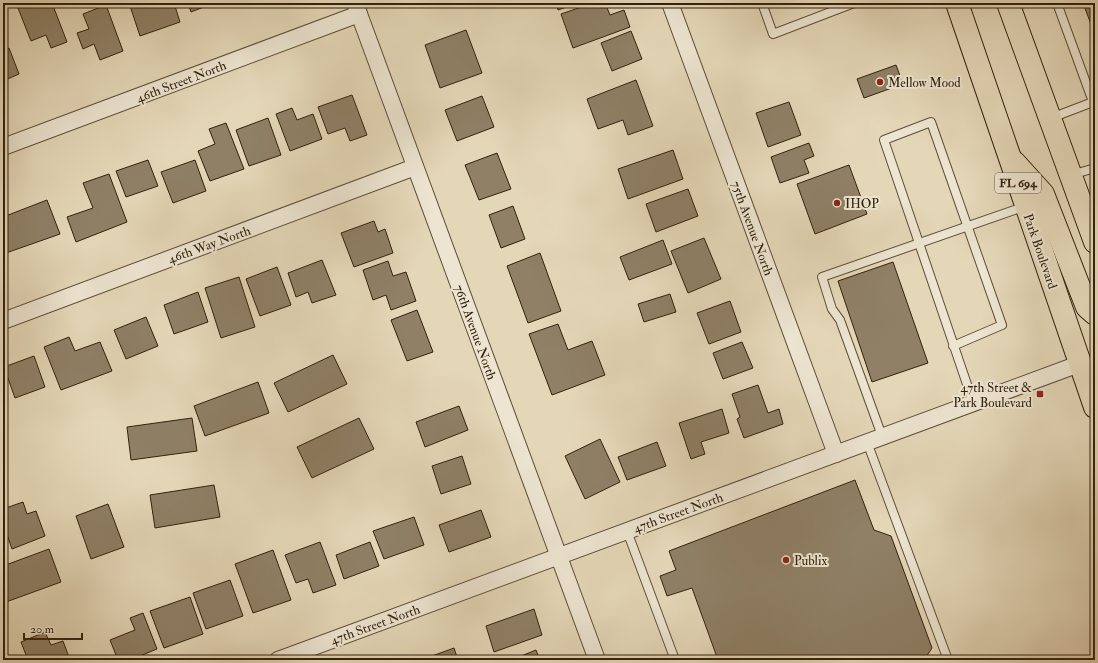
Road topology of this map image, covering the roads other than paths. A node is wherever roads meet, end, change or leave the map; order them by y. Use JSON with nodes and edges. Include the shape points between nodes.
{"nodes":[{"id":1,"x":670,"y":3,"type":"edge"},
{"id":2,"x":762,"y":3,"type":"edge"},
{"id":3,"x":854,"y":3,"type":"edge"},
{"id":4,"x":957,"y":3,"type":"edge"},
{"id":5,"x":1008,"y":3,"type":"edge"},
{"id":6,"x":1057,"y":3,"type":"edge"},
{"id":7,"x":357,"y":9,"type":"edge"},
{"id":8,"x":1050,"y":118,"type":"junction"},
{"id":9,"x":3,"y":148,"type":"edge"},
{"id":10,"x":1008,"y":155,"type":"junction"},
{"id":11,"x":415,"y":167,"type":"junction"},
{"id":12,"x":1095,"y":168,"type":"edge"},
{"id":13,"x":1071,"y":175,"type":"junction"},
{"id":14,"x":1026,"y":206,"type":"junction"},
{"id":15,"x":1091,"y":220,"type":"edge"},
{"id":16,"x":968,"y":227,"type":"junction"},
{"id":17,"x":1095,"y":242,"type":"edge"},
{"id":18,"x":919,"y":244,"type":"junction"},
{"id":19,"x":1095,"y":314,"type":"edge"},
{"id":20,"x":3,"y":320,"type":"edge"},
{"id":21,"x":953,"y":346,"type":"junction"},
{"id":22,"x":1087,"y":370,"type":"edge"},
{"id":23,"x":973,"y":402,"type":"junction"},
{"id":24,"x":1095,"y":408,"type":"edge"},
{"id":25,"x":882,"y":436,"type":"junction"},
{"id":26,"x":867,"y":442,"type":"junction"},
{"id":27,"x":836,"y":454,"type":"junction"},
{"id":28,"x":627,"y":530,"type":"junction"},
{"id":29,"x":559,"y":556,"type":"junction"},
{"id":30,"x":278,"y":660,"type":"edge"},
{"id":31,"x":597,"y":660,"type":"edge"},
{"id":32,"x":675,"y":660,"type":"edge"},
{"id":33,"x":948,"y":660,"type":"edge"}],
"edges":[{"from":1,"to":27,"type":"street","name":"75th Avenue North"},
{"from":2,"to":3,"type":"lane","via":[[773,34]]},
{"from":4,"to":10,"type":"main road","name":"Park Boulevard","number":"FL 694"},
{"from":5,"to":8,"type":"main road"},
{"from":6,"to":8,"type":"lane","via":[[1093,102]]},
{"from":7,"to":9,"type":"street","name":"46th Street North"},
{"from":7,"to":11,"type":"street","name":"76th Avenue North"},
{"from":8,"to":13,"type":"main road"},
{"from":10,"to":14,"type":"main road","name":"Park Boulevard","number":"FL 694"},
{"from":10,"to":19,"type":"main road","via":[[1043,194],[1087,307]]},
{"from":11,"to":20,"type":"street","name":"46th Way North"},
{"from":11,"to":29,"type":"street","name":"76th Avenue North"},
{"from":12,"to":13,"type":"lane"},
{"from":13,"to":15,"type":"main road"},
{"from":14,"to":16,"type":"lane"},
{"from":14,"to":22,"type":"main road","name":"Park Boulevard","number":"FL 694"},
{"from":15,"to":17,"type":"main road"},
{"from":16,"to":18,"type":"lane"},
{"from":16,"to":18,"type":"lane","via":[[931,122],[884,140]]},
{"from":16,"to":21,"type":"lane","via":[[1002,325]]},
{"from":18,"to":21,"type":"lane"},
{"from":18,"to":25,"type":"lane","via":[[822,277]]},
{"from":21,"to":23,"type":"lane"},
{"from":22,"to":23,"type":"street","name":"47th Street North"},
{"from":22,"to":24,"type":"main road","name":"Park Boulevard","number":"FL 694"},
{"from":23,"to":25,"type":"street","name":"47th Street North"},
{"from":25,"to":26,"type":"street","name":"47th Street North"},
{"from":26,"to":27,"type":"street","name":"47th Street North"},
{"from":26,"to":33,"type":"lane"},
{"from":27,"to":28,"type":"street","name":"47th Street North"},
{"from":28,"to":29,"type":"street","name":"47th Street North"},
{"from":28,"to":32,"type":"lane"},
{"from":29,"to":30,"type":"street","name":"47th Street North"},
{"from":29,"to":31,"type":"street","name":"76th Avenue North"}]}
